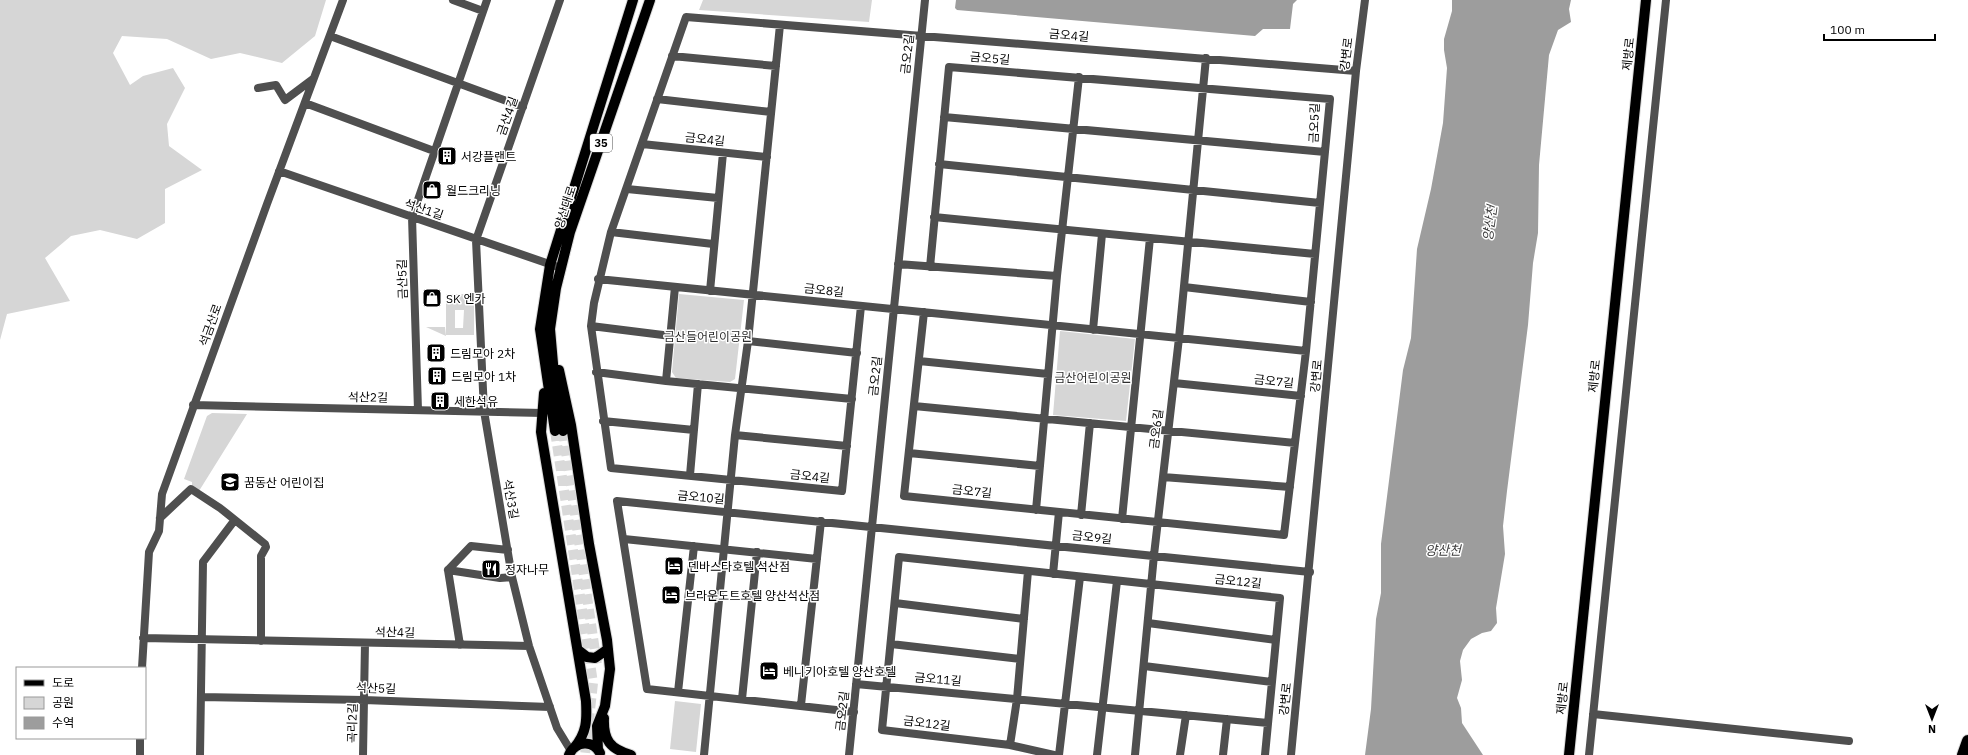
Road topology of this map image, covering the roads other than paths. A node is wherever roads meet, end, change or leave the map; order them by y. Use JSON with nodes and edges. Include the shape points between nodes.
{"nodes":[{"id":1,"x":343,"y":0,"type":"edge"},
{"id":2,"x":453,"y":0,"type":"edge"},
{"id":3,"x":487,"y":0,"type":"edge"},
{"id":4,"x":560,"y":0,"type":"edge"},
{"id":5,"x":633,"y":0,"type":"edge"},
{"id":6,"x":650,"y":0,"type":"edge"},
{"id":7,"x":925,"y":0,"type":"edge"},
{"id":8,"x":1365,"y":0,"type":"edge"},
{"id":9,"x":1646,"y":0,"type":"edge"},
{"id":10,"x":1666,"y":0,"type":"edge"},
{"id":11,"x":483,"y":11,"type":"junction"},
{"id":12,"x":780,"y":25,"type":"junction"},
{"id":13,"x":330,"y":36,"type":"junction"},
{"id":14,"x":921,"y":36,"type":"junction"},
{"id":15,"x":672,"y":56,"type":"junction"},
{"id":16,"x":1206,"y":58,"type":"junction"},
{"id":17,"x":776,"y":66,"type":"junction"},
{"id":18,"x":1356,"y":71,"type":"junction"},
{"id":19,"x":314,"y":78,"type":"junction"},
{"id":20,"x":1079,"y":78,"type":"junction"},
{"id":21,"x":458,"y":83,"type":"junction"},
{"id":22,"x":258,"y":88,"type":"dead end"},
{"id":23,"x":1204,"y":88,"type":"junction"},
{"id":24,"x":657,"y":99,"type":"junction"},
{"id":25,"x":305,"y":103,"type":"junction"},
{"id":26,"x":523,"y":107,"type":"junction"},
{"id":27,"x":771,"y":112,"type":"junction"},
{"id":28,"x":944,"y":117,"type":"junction"},
{"id":29,"x":1074,"y":129,"type":"junction"},
{"id":30,"x":1198,"y":140,"type":"junction"},
{"id":31,"x":642,"y":144,"type":"junction"},
{"id":32,"x":434,"y":151,"type":"junction"},
{"id":33,"x":1325,"y":152,"type":"junction"},
{"id":34,"x":723,"y":153,"type":"junction"},
{"id":35,"x":767,"y":157,"type":"junction"},
{"id":36,"x":940,"y":164,"type":"junction"},
{"id":37,"x":279,"y":171,"type":"junction"},
{"id":38,"x":1069,"y":177,"type":"junction"},
{"id":39,"x":626,"y":189,"type":"junction"},
{"id":40,"x":1193,"y":190,"type":"junction"},
{"id":41,"x":718,"y":198,"type":"junction"},
{"id":42,"x":1320,"y":203,"type":"junction"},
{"id":43,"x":412,"y":217,"type":"junction"},
{"id":44,"x":934,"y":217,"type":"junction"},
{"id":45,"x":1063,"y":230,"type":"junction"},
{"id":46,"x":611,"y":232,"type":"junction"},
{"id":47,"x":1102,"y":234,"type":"junction"},
{"id":48,"x":1150,"y":238,"type":"junction"},
{"id":49,"x":476,"y":240,"type":"junction"},
{"id":50,"x":1188,"y":242,"type":"junction"},
{"id":51,"x":713,"y":244,"type":"junction"},
{"id":52,"x":1315,"y":254,"type":"junction"},
{"id":53,"x":898,"y":264,"type":"junction"},
{"id":54,"x":550,"y":265,"type":"junction"},
{"id":55,"x":930,"y":267,"type":"junction"},
{"id":56,"x":561,"y":268,"type":"junction"},
{"id":57,"x":1058,"y":276,"type":"junction"},
{"id":58,"x":598,"y":279,"type":"junction"},
{"id":59,"x":675,"y":287,"type":"junction"},
{"id":60,"x":1184,"y":287,"type":"junction"},
{"id":61,"x":710,"y":291,"type":"junction"},
{"id":62,"x":752,"y":295,"type":"junction"},
{"id":63,"x":1311,"y":302,"type":"junction"},
{"id":64,"x":861,"y":306,"type":"junction"},
{"id":65,"x":894,"y":309,"type":"junction"},
{"id":66,"x":924,"y":312,"type":"junction"},
{"id":67,"x":591,"y":326,"type":"junction"},
{"id":68,"x":1054,"y":326,"type":"junction"},
{"id":69,"x":1093,"y":330,"type":"junction"},
{"id":70,"x":1140,"y":334,"type":"junction"},
{"id":71,"x":671,"y":336,"type":"junction"},
{"id":72,"x":1179,"y":338,"type":"junction"},
{"id":73,"x":748,"y":341,"type":"junction"},
{"id":74,"x":552,"y":350,"type":"junction"},
{"id":75,"x":1306,"y":352,"type":"junction"},
{"id":76,"x":856,"y":353,"type":"junction"},
{"id":77,"x":919,"y":361,"type":"junction"},
{"id":78,"x":596,"y":372,"type":"junction"},
{"id":79,"x":1048,"y":374,"type":"junction"},
{"id":80,"x":546,"y":377,"type":"junction"},
{"id":81,"x":666,"y":381,"type":"junction"},
{"id":82,"x":1174,"y":383,"type":"junction"},
{"id":83,"x":698,"y":384,"type":"junction"},
{"id":84,"x":742,"y":389,"type":"junction"},
{"id":85,"x":1301,"y":396,"type":"junction"},
{"id":86,"x":852,"y":399,"type":"junction"},
{"id":87,"x":193,"y":405,"type":"junction"},
{"id":88,"x":914,"y":406,"type":"junction"},
{"id":89,"x":418,"y":410,"type":"junction"},
{"id":90,"x":484,"y":411,"type":"junction"},
{"id":91,"x":543,"y":413,"type":"junction"},
{"id":92,"x":1044,"y":419,"type":"junction"},
{"id":93,"x":603,"y":421,"type":"junction"},
{"id":94,"x":1090,"y":423,"type":"junction"},
{"id":95,"x":1131,"y":427,"type":"junction"},
{"id":96,"x":694,"y":430,"type":"junction"},
{"id":97,"x":1168,"y":430,"type":"junction"},
{"id":98,"x":735,"y":435,"type":"junction"},
{"id":99,"x":1295,"y":443,"type":"junction"},
{"id":100,"x":847,"y":446,"type":"junction"},
{"id":101,"x":909,"y":452,"type":"junction"},
{"id":102,"x":1040,"y":466,"type":"junction"},
{"id":103,"x":690,"y":475,"type":"junction"},
{"id":104,"x":1163,"y":477,"type":"junction"},
{"id":105,"x":731,"y":480,"type":"junction"},
{"id":106,"x":1290,"y":487,"type":"junction"},
{"id":107,"x":1036,"y":510,"type":"junction"},
{"id":108,"x":728,"y":512,"type":"junction"},
{"id":109,"x":1059,"y":512,"type":"junction"},
{"id":110,"x":1081,"y":515,"type":"junction"},
{"id":111,"x":160,"y":518,"type":"junction"},
{"id":112,"x":1122,"y":519,"type":"junction"},
{"id":113,"x":234,"y":521,"type":"junction"},
{"id":114,"x":821,"y":521,"type":"junction"},
{"id":115,"x":1158,"y":522,"type":"junction"},
{"id":116,"x":872,"y":526,"type":"junction"},
{"id":117,"x":624,"y":539,"type":"junction"},
{"id":118,"x":1056,"y":545,"type":"junction"},
{"id":119,"x":694,"y":546,"type":"junction"},
{"id":120,"x":725,"y":549,"type":"junction"},
{"id":121,"x":508,"y":550,"type":"junction"},
{"id":122,"x":757,"y":552,"type":"junction"},
{"id":123,"x":1154,"y":555,"type":"junction"},
{"id":124,"x":816,"y":559,"type":"junction"},
{"id":125,"x":448,"y":570,"type":"junction"},
{"id":126,"x":1028,"y":571,"type":"junction"},
{"id":127,"x":1310,"y":572,"type":"junction"},
{"id":128,"x":1053,"y":574,"type":"junction"},
{"id":129,"x":512,"y":577,"type":"junction"},
{"id":130,"x":1080,"y":577,"type":"junction"},
{"id":131,"x":1117,"y":581,"type":"junction"},
{"id":132,"x":1151,"y":584,"type":"junction"},
{"id":133,"x":895,"y":603,"type":"junction"},
{"id":134,"x":1024,"y":619,"type":"junction"},
{"id":135,"x":1148,"y":623,"type":"junction"},
{"id":136,"x":143,"y":638,"type":"junction"},
{"id":137,"x":201,"y":639,"type":"junction"},
{"id":138,"x":1276,"y":640,"type":"junction"},
{"id":139,"x":261,"y":641,"type":"junction"},
{"id":140,"x":365,"y":643,"type":"junction"},
{"id":141,"x":890,"y":644,"type":"junction"},
{"id":142,"x":460,"y":645,"type":"junction"},
{"id":143,"x":529,"y":646,"type":"junction"},
{"id":144,"x":608,"y":649,"type":"junction"},
{"id":145,"x":578,"y":650,"type":"junction"},
{"id":146,"x":1020,"y":659,"type":"junction"},
{"id":147,"x":1144,"y":666,"type":"junction"},
{"id":148,"x":142,"y":667,"type":"edge"},
{"id":149,"x":1272,"y":682,"type":"junction"},
{"id":150,"x":856,"y":684,"type":"junction"},
{"id":151,"x":886,"y":686,"type":"junction"},
{"id":152,"x":678,"y":692,"type":"junction"},
{"id":153,"x":711,"y":696,"type":"junction"},
{"id":154,"x":200,"y":697,"type":"junction"},
{"id":155,"x":742,"y":699,"type":"junction"},
{"id":156,"x":1017,"y":699,"type":"junction"},
{"id":157,"x":364,"y":700,"type":"junction"},
{"id":158,"x":1065,"y":703,"type":"junction"},
{"id":159,"x":801,"y":705,"type":"junction"},
{"id":160,"x":605,"y":706,"type":"junction"},
{"id":161,"x":550,"y":707,"type":"junction"},
{"id":162,"x":1103,"y":707,"type":"junction"},
{"id":163,"x":1140,"y":710,"type":"junction"},
{"id":164,"x":854,"y":712,"type":"junction"},
{"id":165,"x":1593,"y":714,"type":"junction"},
{"id":166,"x":1186,"y":715,"type":"junction"},
{"id":167,"x":1227,"y":719,"type":"junction"},
{"id":168,"x":1268,"y":723,"type":"junction"},
{"id":169,"x":140,"y":739,"type":"edge"},
{"id":170,"x":1968,"y":740,"type":"edge"},
{"id":171,"x":1849,"y":741,"type":"dead end"},
{"id":172,"x":1010,"y":745,"type":"junction"},
{"id":173,"x":571,"y":751,"type":"edge"},
{"id":174,"x":602,"y":753,"type":"edge"},
{"id":175,"x":140,"y":755,"type":"edge"},
{"id":176,"x":200,"y":755,"type":"edge"},
{"id":177,"x":364,"y":755,"type":"edge"},
{"id":178,"x":631,"y":755,"type":"edge"},
{"id":179,"x":704,"y":755,"type":"edge"},
{"id":180,"x":849,"y":755,"type":"edge"},
{"id":181,"x":1054,"y":755,"type":"edge"},
{"id":182,"x":1059,"y":755,"type":"edge"},
{"id":183,"x":1098,"y":755,"type":"edge"},
{"id":184,"x":1135,"y":755,"type":"edge"},
{"id":185,"x":1180,"y":755,"type":"edge"},
{"id":186,"x":1223,"y":755,"type":"edge"},
{"id":187,"x":1265,"y":755,"type":"edge"},
{"id":188,"x":1292,"y":755,"type":"edge"},
{"id":189,"x":1569,"y":755,"type":"edge"},
{"id":190,"x":1589,"y":755,"type":"edge"},
{"id":191,"x":1963,"y":755,"type":"edge"}],
"edges":[{"from":1,"to":13,"type":"street","name":"석금산로"},
{"from":2,"to":11,"type":"street"},
{"from":3,"to":11,"type":"street","name":"금산5길"},
{"from":4,"to":26,"type":"street","name":"금산4길"},
{"from":5,"to":54,"type":"main road","name":"양산대로","number":"35"},
{"from":6,"to":56,"type":"main road","name":"양산대로","number":"35","via":[[570,232]]},
{"from":7,"to":14,"type":"street","name":"금오2길"},
{"from":8,"to":18,"type":"street","name":"강변로"},
{"from":9,"to":189,"type":"main road","name":"제방로"},
{"from":10,"to":165,"type":"street"},
{"from":11,"to":21,"type":"street","name":"금산5길"},
{"from":12,"to":14,"type":"street","name":"금오4길"},
{"from":12,"to":15,"type":"street","name":"금오4길","via":[[686,17]]},
{"from":12,"to":17,"type":"street"},
{"from":13,"to":19,"type":"street","name":"석금산로"},
{"from":13,"to":21,"type":"street"},
{"from":14,"to":16,"type":"street","name":"금오4길"},
{"from":14,"to":53,"type":"street","name":"금오2길"},
{"from":15,"to":17,"type":"street"},
{"from":15,"to":24,"type":"street","name":"금오4길"},
{"from":16,"to":18,"type":"street","name":"금오4길"},
{"from":16,"to":23,"type":"street"},
{"from":17,"to":27,"type":"street"},
{"from":18,"to":127,"type":"street","name":"강변로"},
{"from":19,"to":22,"type":"street","via":[[285,100],[276,85]]},
{"from":19,"to":25,"type":"street","name":"석금산로"},
{"from":20,"to":23,"type":"street","name":"금오5길"},
{"from":20,"to":28,"type":"street","name":"금오5길","via":[[949,67]]},
{"from":20,"to":29,"type":"street"},
{"from":21,"to":26,"type":"street"},
{"from":21,"to":32,"type":"street","name":"금산5길"},
{"from":23,"to":30,"type":"street"},
{"from":23,"to":33,"type":"street","name":"금오5길","via":[[1330,99]]},
{"from":24,"to":27,"type":"street"},
{"from":24,"to":31,"type":"street","name":"금오4길"},
{"from":25,"to":32,"type":"street"},
{"from":25,"to":37,"type":"street","name":"석금산로"},
{"from":26,"to":49,"type":"street","name":"금산4길"},
{"from":27,"to":35,"type":"street"},
{"from":28,"to":29,"type":"street","name":"금오5길"},
{"from":28,"to":36,"type":"street","name":"금오5길"},
{"from":29,"to":30,"type":"street","name":"금오5길"},
{"from":29,"to":38,"type":"street"},
{"from":30,"to":33,"type":"street","name":"금오5길"},
{"from":30,"to":40,"type":"street"},
{"from":31,"to":34,"type":"street","name":"금오4길"},
{"from":31,"to":39,"type":"street","name":"금오4길"},
{"from":32,"to":43,"type":"street","name":"금산5길"},
{"from":33,"to":42,"type":"street","name":"금오5길"},
{"from":34,"to":35,"type":"street","name":"금오4길"},
{"from":34,"to":41,"type":"street"},
{"from":35,"to":62,"type":"street"},
{"from":36,"to":38,"type":"street"},
{"from":36,"to":44,"type":"street","name":"금오5길"},
{"from":37,"to":43,"type":"street","name":"석산1길"},
{"from":37,"to":87,"type":"street","name":"석금산로"},
{"from":38,"to":40,"type":"street"},
{"from":38,"to":45,"type":"street"},
{"from":39,"to":41,"type":"street"},
{"from":39,"to":46,"type":"street","name":"금오4길"},
{"from":40,"to":42,"type":"street"},
{"from":40,"to":50,"type":"street"},
{"from":41,"to":51,"type":"street"},
{"from":42,"to":52,"type":"street","name":"금오5길"},
{"from":43,"to":49,"type":"street","name":"석산1길"},
{"from":43,"to":89,"type":"street","name":"금산5길"},
{"from":44,"to":45,"type":"street"},
{"from":44,"to":55,"type":"street","name":"금오5길"},
{"from":45,"to":47,"type":"street"},
{"from":45,"to":57,"type":"street"},
{"from":46,"to":51,"type":"street"},
{"from":46,"to":58,"type":"street","name":"금오4길"},
{"from":47,"to":48,"type":"street"},
{"from":47,"to":69,"type":"street"},
{"from":48,"to":50,"type":"street"},
{"from":48,"to":70,"type":"street","name":"금오6길"},
{"from":49,"to":54,"type":"street","name":"석산1길"},
{"from":49,"to":90,"type":"street","name":"석산3길"},
{"from":50,"to":52,"type":"street"},
{"from":50,"to":60,"type":"street"},
{"from":51,"to":61,"type":"street"},
{"from":52,"to":63,"type":"street","name":"금오5길"},
{"from":53,"to":55,"type":"street"},
{"from":53,"to":65,"type":"street","name":"금오2길"},
{"from":54,"to":56,"type":"street","name":"석산1길"},
{"from":54,"to":80,"type":"main road","name":"양산대로","number":"35","via":[[540,329]]},
{"from":55,"to":57,"type":"street"},
{"from":56,"to":74,"type":"main road","name":"양산대로","number":"35","via":[[550,329]]},
{"from":57,"to":68,"type":"street"},
{"from":58,"to":59,"type":"street","name":"금오8길"},
{"from":58,"to":67,"type":"street","name":"금오4길"},
{"from":59,"to":61,"type":"street","name":"금오8길"},
{"from":59,"to":71,"type":"street"},
{"from":60,"to":63,"type":"street"},
{"from":60,"to":72,"type":"street"},
{"from":61,"to":62,"type":"street","name":"금오8길"},
{"from":62,"to":64,"type":"street","name":"금오8길"},
{"from":62,"to":73,"type":"street"},
{"from":63,"to":75,"type":"street","name":"금오5길"},
{"from":64,"to":65,"type":"street","name":"금오8길"},
{"from":64,"to":76,"type":"street","name":"금오4길"},
{"from":65,"to":66,"type":"street"},
{"from":65,"to":116,"type":"street","name":"금오2길"},
{"from":66,"to":68,"type":"street"},
{"from":66,"to":77,"type":"street","name":"금오7길"},
{"from":67,"to":71,"type":"street"},
{"from":67,"to":78,"type":"street","name":"금오4길"},
{"from":68,"to":69,"type":"street"},
{"from":68,"to":79,"type":"street"},
{"from":69,"to":70,"type":"street"},
{"from":70,"to":72,"type":"street"},
{"from":70,"to":95,"type":"street","name":"금오6길"},
{"from":71,"to":81,"type":"street"},
{"from":72,"to":75,"type":"street"},
{"from":72,"to":82,"type":"street","name":"금오6길"},
{"from":73,"to":76,"type":"street"},
{"from":73,"to":84,"type":"street"},
{"from":74,"to":80,"type":"main road","name":"양산대로","number":"35","via":[[559,431]]},
{"from":74,"to":144,"type":"main road","via":[[571,425],[588,544]]},
{"from":75,"to":85,"type":"street","name":"금오7길"},
{"from":76,"to":86,"type":"street","name":"금오4길"},
{"from":77,"to":79,"type":"street"},
{"from":77,"to":88,"type":"street","name":"금오7길"},
{"from":78,"to":81,"type":"street"},
{"from":78,"to":93,"type":"street","name":"금오4길"},
{"from":79,"to":92,"type":"street"},
{"from":80,"to":91,"type":"main road"},
{"from":81,"to":83,"type":"street"},
{"from":82,"to":85,"type":"street","name":"금오7길"},
{"from":82,"to":97,"type":"street","name":"금오6길"},
{"from":83,"to":84,"type":"street"},
{"from":83,"to":96,"type":"street"},
{"from":84,"to":86,"type":"street"},
{"from":84,"to":98,"type":"street"},
{"from":85,"to":99,"type":"street","name":"금오7길"},
{"from":86,"to":100,"type":"street","name":"금오4길"},
{"from":87,"to":89,"type":"street","name":"석산2길"},
{"from":87,"to":111,"type":"street","name":"석금산로","via":[[162,494]]},
{"from":88,"to":92,"type":"street"},
{"from":88,"to":101,"type":"street","name":"금오7길"},
{"from":89,"to":90,"type":"street","name":"석산2길"},
{"from":90,"to":91,"type":"street","name":"석산2길"},
{"from":90,"to":121,"type":"street","name":"석산3길"},
{"from":91,"to":145,"type":"main road","via":[[541,432]]},
{"from":92,"to":94,"type":"street"},
{"from":92,"to":102,"type":"street"},
{"from":93,"to":96,"type":"street"},
{"from":93,"to":103,"type":"street","name":"금오4길","via":[[611,468]]},
{"from":94,"to":95,"type":"street"},
{"from":94,"to":110,"type":"street"},
{"from":95,"to":97,"type":"street"},
{"from":95,"to":112,"type":"street"},
{"from":96,"to":103,"type":"street"},
{"from":97,"to":99,"type":"street"},
{"from":97,"to":104,"type":"street","name":"금오6길"},
{"from":98,"to":100,"type":"street"},
{"from":98,"to":105,"type":"street"},
{"from":99,"to":106,"type":"street","name":"금오7길"},
{"from":100,"to":105,"type":"street","name":"금오4길","via":[[842,491]]},
{"from":101,"to":102,"type":"street"},
{"from":101,"to":107,"type":"street","name":"금오7길","via":[[904,496]]},
{"from":102,"to":107,"type":"street"},
{"from":103,"to":105,"type":"street","name":"금오4길"},
{"from":104,"to":106,"type":"street"},
{"from":104,"to":115,"type":"street","name":"금오6길"},
{"from":105,"to":108,"type":"street"},
{"from":106,"to":115,"type":"street","name":"금오7길","via":[[1284,535]]},
{"from":107,"to":109,"type":"street","name":"금오7길"},
{"from":108,"to":114,"type":"street","name":"금오10길"},
{"from":108,"to":117,"type":"street","name":"금오10길","via":[[617,501]]},
{"from":108,"to":120,"type":"street"},
{"from":109,"to":110,"type":"street","name":"금오7길"},
{"from":109,"to":118,"type":"street"},
{"from":110,"to":112,"type":"street","name":"금오7길"},
{"from":111,"to":113,"type":"street","via":[[191,489],[220,508]]},
{"from":111,"to":136,"type":"street","name":"석금산로","via":[[158,531],[149,552]]},
{"from":112,"to":115,"type":"street","name":"금오7길"},
{"from":113,"to":137,"type":"street","via":[[203,562]]},
{"from":113,"to":139,"type":"street","via":[[266,547],[262,556]]},
{"from":114,"to":116,"type":"street","name":"금오10길"},
{"from":114,"to":124,"type":"street"},
{"from":115,"to":123,"type":"street","name":"금오6길"},
{"from":116,"to":118,"type":"street","name":"금오9길"},
{"from":116,"to":150,"type":"street","name":"금오2길"},
{"from":117,"to":119,"type":"street"},
{"from":117,"to":152,"type":"street","name":"금오10길","via":[[647,689]]},
{"from":118,"to":123,"type":"street","name":"금오9길"},
{"from":118,"to":128,"type":"street"},
{"from":119,"to":120,"type":"street"},
{"from":119,"to":152,"type":"street"},
{"from":120,"to":122,"type":"street"},
{"from":120,"to":153,"type":"street"},
{"from":121,"to":125,"type":"street","via":[[471,546]]},
{"from":121,"to":129,"type":"street","name":"석산3길"},
{"from":122,"to":124,"type":"street"},
{"from":122,"to":155,"type":"street"},
{"from":123,"to":127,"type":"street","name":"금오9길"},
{"from":123,"to":132,"type":"street","name":"금오6길"},
{"from":124,"to":159,"type":"street"},
{"from":125,"to":129,"type":"street","via":[[500,578]]},
{"from":125,"to":142,"type":"street"},
{"from":126,"to":128,"type":"street","name":"금오12길"},
{"from":126,"to":133,"type":"street","name":"금오12길","via":[[899,558]]},
{"from":126,"to":134,"type":"street"},
{"from":127,"to":188,"type":"street","name":"강변로"},
{"from":128,"to":130,"type":"street","name":"금오12길"},
{"from":129,"to":143,"type":"street","name":"석산3길"},
{"from":130,"to":131,"type":"street","name":"금오12길"},
{"from":130,"to":158,"type":"street"},
{"from":131,"to":132,"type":"street","name":"금오12길"},
{"from":131,"to":162,"type":"street"},
{"from":132,"to":135,"type":"street"},
{"from":132,"to":138,"type":"street","name":"금오12길","via":[[1280,598]]},
{"from":133,"to":134,"type":"street"},
{"from":133,"to":141,"type":"street","name":"금오12길"},
{"from":134,"to":146,"type":"street"},
{"from":135,"to":138,"type":"street"},
{"from":135,"to":147,"type":"street"},
{"from":136,"to":137,"type":"street","name":"석산4길"},
{"from":136,"to":148,"type":"street","name":"석금산로"},
{"from":137,"to":139,"type":"street","name":"석산4길"},
{"from":137,"to":154,"type":"street"},
{"from":138,"to":149,"type":"street","name":"금오12길"},
{"from":139,"to":140,"type":"street","name":"석산4길"},
{"from":140,"to":142,"type":"street","name":"석산4길"},
{"from":140,"to":157,"type":"street","name":"곡리2길"},
{"from":141,"to":146,"type":"street"},
{"from":141,"to":151,"type":"street","name":"금오12길"},
{"from":142,"to":143,"type":"street","name":"석산4길"},
{"from":143,"to":161,"type":"street","name":"석산3길"},
{"from":144,"to":145,"type":"main road","via":[[596,658],[587,657]]},
{"from":144,"to":160,"type":"main road","via":[[610,669]]},
{"from":145,"to":173,"type":"main road","via":[[587,719],[583,736]]},
{"from":146,"to":156,"type":"street"},
{"from":147,"to":149,"type":"street"},
{"from":147,"to":163,"type":"street"},
{"from":149,"to":168,"type":"street","name":"금오12길"},
{"from":150,"to":151,"type":"street","name":"금오11길"},
{"from":150,"to":164,"type":"street","name":"금오2길"},
{"from":151,"to":156,"type":"street","name":"금오11길"},
{"from":151,"to":172,"type":"street","name":"금오12길","via":[[882,730]]},
{"from":152,"to":153,"type":"street","name":"금오10길"},
{"from":153,"to":155,"type":"street","name":"금오10길"},
{"from":153,"to":179,"type":"street"},
{"from":154,"to":157,"type":"street","name":"석산5길"},
{"from":154,"to":176,"type":"street"},
{"from":155,"to":159,"type":"street","name":"금오10길"},
{"from":156,"to":158,"type":"street","name":"금오11길"},
{"from":156,"to":172,"type":"street"},
{"from":157,"to":161,"type":"street","name":"석산5길"},
{"from":157,"to":177,"type":"street","name":"곡리2길"},
{"from":158,"to":162,"type":"street","name":"금오11길"},
{"from":158,"to":182,"type":"street"},
{"from":159,"to":164,"type":"street","name":"금오10길"},
{"from":160,"to":174,"type":"main road","via":[[598,726]]},
{"from":160,"to":178,"type":"main road","via":[[606,737],[616,750]]},
{"from":161,"to":173,"type":"street","name":"석산3길","via":[[559,734]]},
{"from":162,"to":163,"type":"street","name":"금오11길"},
{"from":162,"to":183,"type":"street"},
{"from":163,"to":166,"type":"street","name":"금오11길"},
{"from":163,"to":184,"type":"street"},
{"from":164,"to":180,"type":"street","name":"금오2길"},
{"from":165,"to":171,"type":"street"},
{"from":165,"to":190,"type":"street"},
{"from":166,"to":167,"type":"street","name":"금오11길"},
{"from":166,"to":185,"type":"street"},
{"from":167,"to":168,"type":"street","name":"금오11길"},
{"from":167,"to":186,"type":"street"},
{"from":168,"to":187,"type":"street","name":"금오12길"},
{"from":169,"to":175,"type":"street"},
{"from":170,"to":191,"type":"highway"},
{"from":172,"to":181,"type":"street","name":"금오12길"},
{"from":173,"to":174,"type":"main road","via":[[584,743],[594,746]]}]}
